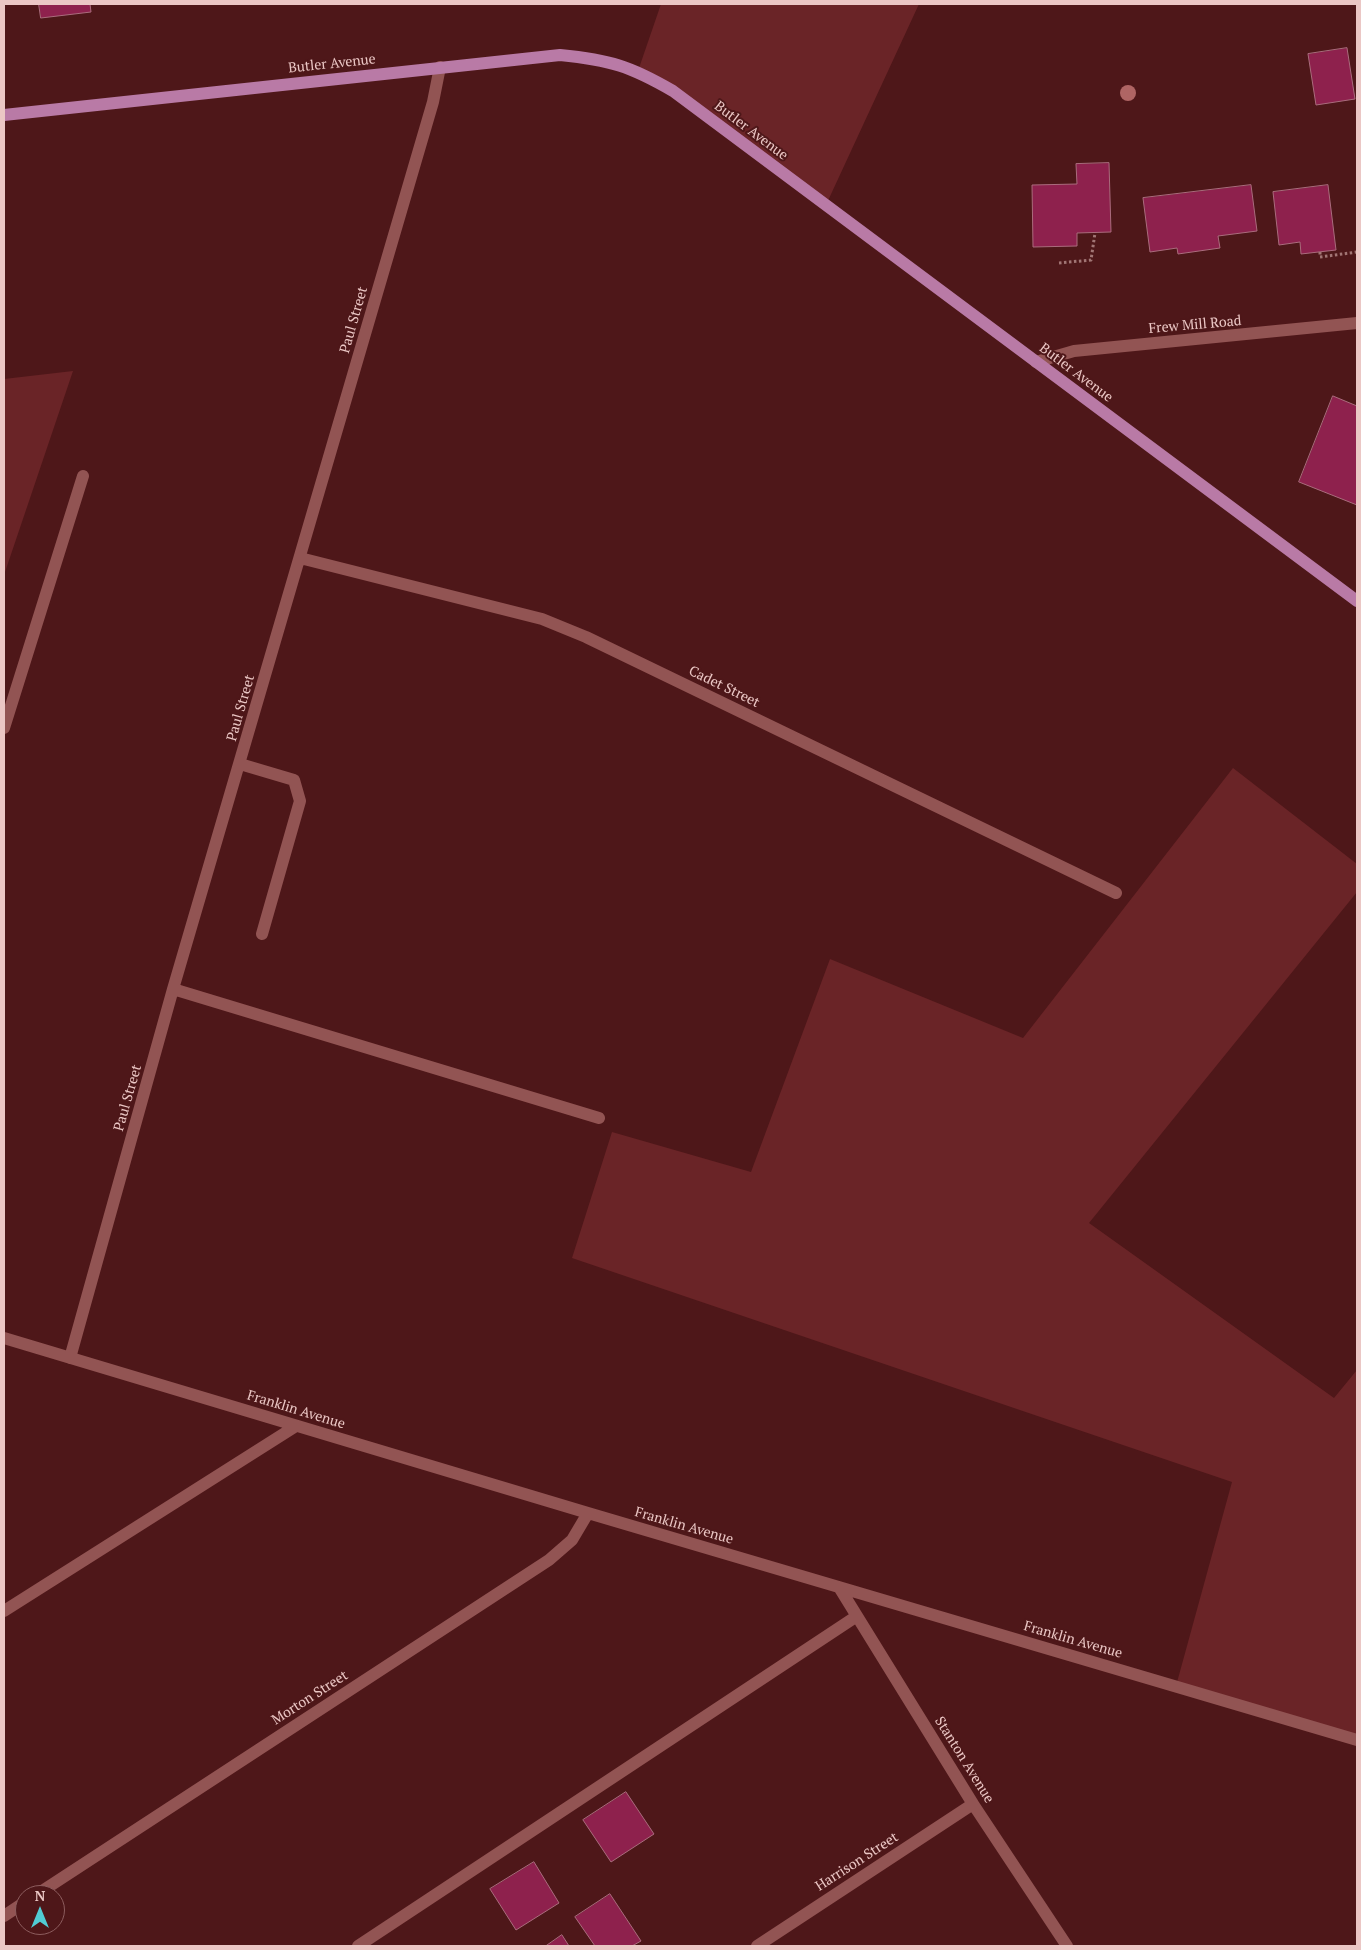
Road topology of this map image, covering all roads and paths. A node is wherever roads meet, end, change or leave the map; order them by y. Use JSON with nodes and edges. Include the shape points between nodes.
{"nodes":[{"id":1,"x":440,"y":67,"type":"junction"},
{"id":2,"x":4,"y":115,"type":"edge"},
{"id":3,"x":1095,"y":233,"type":"dead end"},
{"id":4,"x":1320,"y":252,"type":"dead end"},
{"id":5,"x":1357,"y":252,"type":"edge"},
{"id":6,"x":1059,"y":263,"type":"dead end"},
{"id":7,"x":1357,"y":323,"type":"edge"},
{"id":8,"x":1036,"y":362,"type":"junction"},
{"id":9,"x":83,"y":476,"type":"dead end"},
{"id":10,"x":300,"y":558,"type":"junction"},
{"id":11,"x":1357,"y":601,"type":"edge"},
{"id":12,"x":4,"y":728,"type":"edge"},
{"id":13,"x":240,"y":764,"type":"junction"},
{"id":14,"x":1116,"y":893,"type":"dead end"},
{"id":15,"x":262,"y":934,"type":"dead end"},
{"id":16,"x":174,"y":989,"type":"junction"},
{"id":17,"x":599,"y":1118,"type":"dead end"},
{"id":18,"x":4,"y":1338,"type":"edge"},
{"id":19,"x":70,"y":1358,"type":"junction"},
{"id":20,"x":296,"y":1426,"type":"junction"},
{"id":21,"x":588,"y":1513,"type":"junction"},
{"id":22,"x":839,"y":1587,"type":"junction"},
{"id":23,"x":4,"y":1611,"type":"edge"},
{"id":24,"x":857,"y":1616,"type":"junction"},
{"id":25,"x":1357,"y":1740,"type":"edge"},
{"id":26,"x":973,"y":1804,"type":"junction"},
{"id":27,"x":51,"y":1885,"type":"edge"},
{"id":28,"x":15,"y":1909,"type":"edge"},
{"id":29,"x":4,"y":1916,"type":"edge"},
{"id":30,"x":358,"y":1946,"type":"edge"},
{"id":31,"x":757,"y":1946,"type":"edge"},
{"id":32,"x":1067,"y":1946,"type":"edge"}],
"edges":[{"from":1,"to":2,"type":"main road","name":"Butler Avenue"},
{"from":1,"to":8,"type":"main road","name":"Butler Avenue","via":[[560,55],[600,59],[638,71],[673,92]]},
{"from":1,"to":10,"type":"street","name":"Paul Street","via":[[433,102]]},
{"from":3,"to":6,"type":"path","via":[[1091,260]]},
{"from":4,"to":5,"type":"path","via":[[1320,257]]},
{"from":7,"to":8,"type":"street","name":"Frew Mill Road","via":[[1074,351]]},
{"from":8,"to":11,"type":"main road","name":"Butler Avenue"},
{"from":9,"to":12,"type":"street"},
{"from":10,"to":13,"type":"street","name":"Paul Street"},
{"from":10,"to":14,"type":"street","name":"Cadet Street","via":[[542,619],[586,637]]},
{"from":13,"to":15,"type":"street","via":[[294,780],[300,801]]},
{"from":13,"to":16,"type":"street","name":"Paul Street"},
{"from":16,"to":17,"type":"street"},
{"from":16,"to":19,"type":"street","name":"Paul Street"},
{"from":18,"to":19,"type":"street","name":"Franklin Avenue"},
{"from":19,"to":20,"type":"street","name":"Franklin Avenue"},
{"from":20,"to":21,"type":"street","name":"Franklin Avenue"},
{"from":20,"to":23,"type":"street"},
{"from":21,"to":22,"type":"street","name":"Franklin Avenue"},
{"from":21,"to":27,"type":"street","name":"Morton Street","via":[[572,1540],[549,1560]]},
{"from":22,"to":24,"type":"street","name":"Stanton Avenue"},
{"from":22,"to":25,"type":"street","name":"Franklin Avenue"},
{"from":24,"to":26,"type":"street","name":"Stanton Avenue"},
{"from":24,"to":30,"type":"street"},
{"from":26,"to":31,"type":"street","name":"Harrison Street"},
{"from":26,"to":32,"type":"street","name":"Stanton Avenue"},
{"from":28,"to":29,"type":"street"}]}
